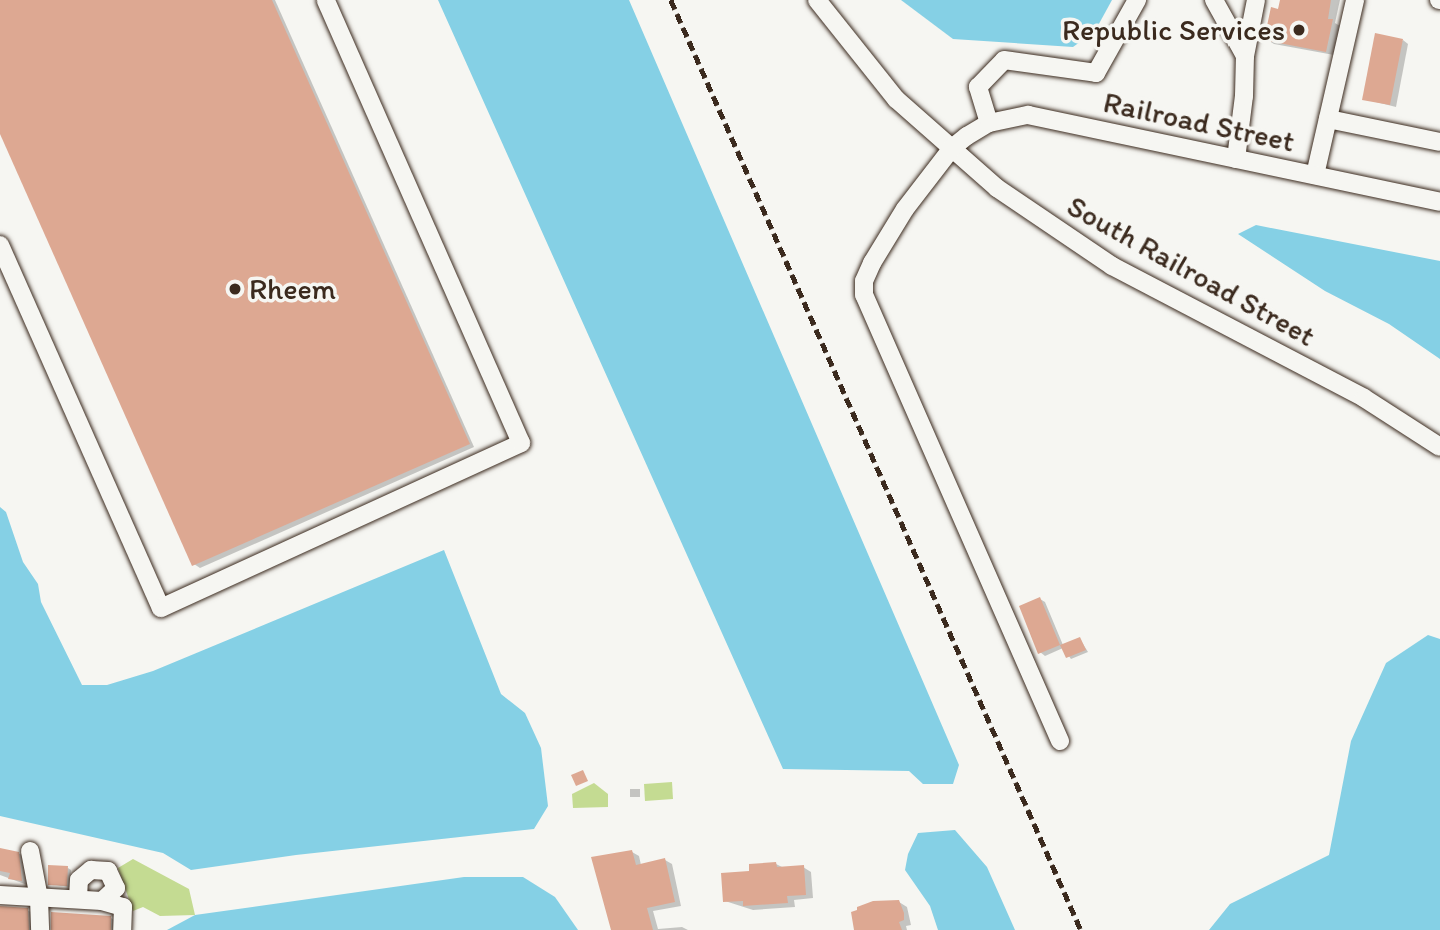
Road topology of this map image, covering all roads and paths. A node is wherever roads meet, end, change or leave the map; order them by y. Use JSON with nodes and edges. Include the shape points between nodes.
{"nodes":[{"id":1,"x":326,"y":0,"type":"edge"},
{"id":2,"x":817,"y":0,"type":"edge"},
{"id":3,"x":1137,"y":0,"type":"edge"},
{"id":4,"x":1214,"y":0,"type":"edge"},
{"id":5,"x":1256,"y":0,"type":"edge"},
{"id":6,"x":1355,"y":0,"type":"edge"},
{"id":7,"x":1245,"y":56,"type":"junction"},
{"id":8,"x":1328,"y":119,"type":"junction"},
{"id":9,"x":989,"y":123,"type":"junction"},
{"id":10,"x":1440,"y":142,"type":"edge"},
{"id":11,"x":952,"y":148,"type":"junction"},
{"id":12,"x":1236,"y":159,"type":"junction"},
{"id":13,"x":1315,"y":176,"type":"junction"},
{"id":14,"x":1440,"y":202,"type":"edge"},
{"id":15,"x":0,"y":246,"type":"edge"},
{"id":16,"x":1440,"y":447,"type":"edge"},
{"id":17,"x":1060,"y":741,"type":"dead end"},
{"id":18,"x":30,"y":851,"type":"dead end"},
{"id":19,"x":0,"y":895,"type":"edge"},
{"id":20,"x":39,"y":898,"type":"junction"},
{"id":21,"x":78,"y":898,"type":"junction"},
{"id":22,"x":102,"y":901,"type":"junction"},
{"id":23,"x":40,"y":930,"type":"edge"},
{"id":24,"x":122,"y":930,"type":"edge"}],
"edges":[{"from":1,"to":15,"type":"street","via":[[521,443],[161,608]]},
{"from":2,"to":11,"type":"street","name":"South Railroad Street","via":[[896,99]]},
{"from":3,"to":9,"type":"street","via":[[1096,73],[1004,60],[978,87]]},
{"from":4,"to":7,"type":"street"},
{"from":5,"to":7,"type":"street"},
{"from":6,"to":8,"type":"street"},
{"from":7,"to":12,"type":"street"},
{"from":8,"to":10,"type":"street"},
{"from":8,"to":13,"type":"street"},
{"from":9,"to":11,"type":"street","name":"Railroad Street"},
{"from":9,"to":12,"type":"street","name":"Railroad Street","via":[[1028,115]]},
{"from":11,"to":16,"type":"street","name":"South Railroad Street","via":[[997,188],[1112,266],[1364,398]]},
{"from":11,"to":17,"type":"street","name":"Railroad Street","via":[[905,209],[872,263],[864,295]]},
{"from":12,"to":13,"type":"street","name":"Railroad Street"},
{"from":13,"to":14,"type":"street","name":"Railroad Street"},
{"from":18,"to":20,"type":"street"},
{"from":19,"to":20,"type":"street"},
{"from":20,"to":21,"type":"street"},
{"from":20,"to":23,"type":"street"},
{"from":21,"to":22,"type":"street"},
{"from":21,"to":22,"type":"street","via":[[79,880],[90,870],[108,872],[116,888]]},
{"from":22,"to":24,"type":"street","via":[[123,907]]}]}
